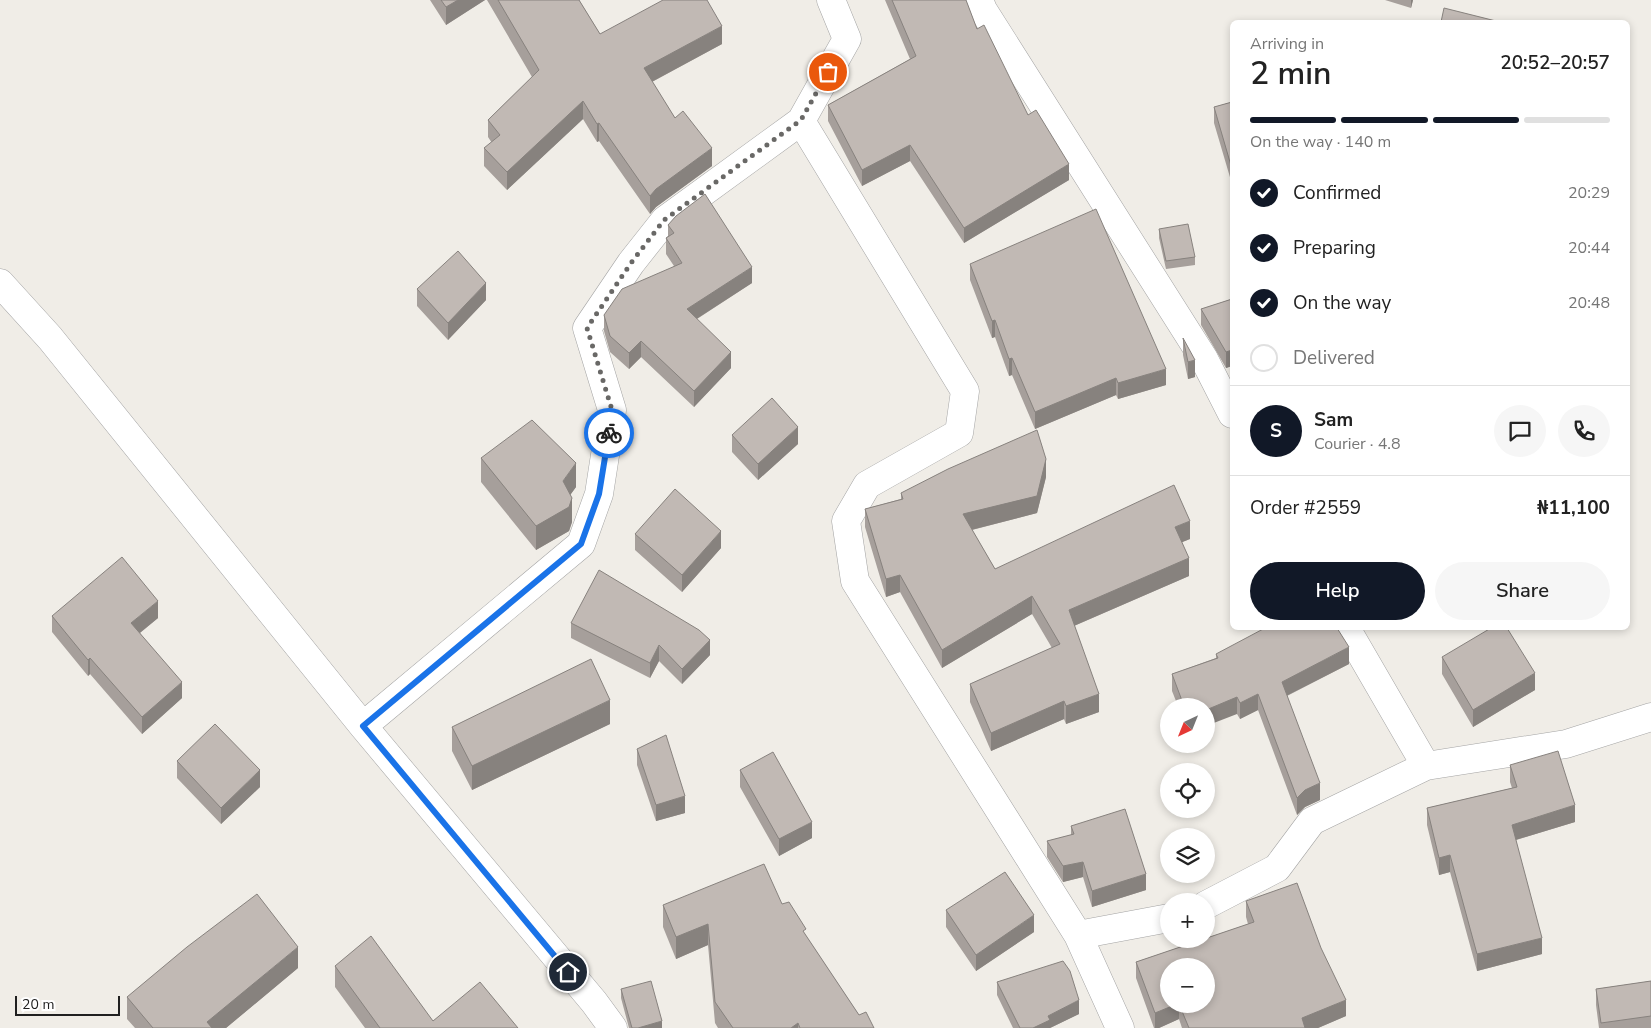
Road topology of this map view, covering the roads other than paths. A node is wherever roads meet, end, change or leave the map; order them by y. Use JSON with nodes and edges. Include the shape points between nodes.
{"nodes":[{"id":1,"x":831,"y":0,"type":"edge"},
{"id":2,"x":979,"y":0,"type":"edge"},
{"id":3,"x":801,"y":120,"type":"junction"},
{"id":4,"x":0,"y":283,"type":"edge"},
{"id":5,"x":1230,"y":410,"type":"edge"},
{"id":6,"x":1347,"y":630,"type":"edge"},
{"id":7,"x":1651,"y":717,"type":"edge"},
{"id":8,"x":363,"y":726,"type":"junction"},
{"id":9,"x":1426,"y":766,"type":"junction"},
{"id":10,"x":1215,"y":900,"type":"edge"},
{"id":11,"x":1160,"y":920,"type":"edge"},
{"id":12,"x":1078,"y":935,"type":"junction"},
{"id":13,"x":591,"y":1015,"type":"edge"},
{"id":14,"x":613,"y":1028,"type":"edge"},
{"id":15,"x":1120,"y":1028,"type":"edge"}],
"edges":[{"from":1,"to":3,"type":"street","via":[[847,39]]},
{"from":2,"to":5,"type":"street","via":[[1204,360]]},
{"from":3,"to":8,"type":"street","via":[[664,220],[587,328],[612,410],[599,494],[581,544]]},
{"from":3,"to":12,"type":"street","via":[[965,390],[959,432],[867,485],[846,521],[855,580]]},
{"from":4,"to":8,"type":"street","via":[[50,338]]},
{"from":6,"to":9,"type":"street"},
{"from":7,"to":9,"type":"street","via":[[1566,744]]},
{"from":8,"to":13,"type":"street"},
{"from":9,"to":10,"type":"street","via":[[1312,821],[1277,868]]},
{"from":11,"to":12,"type":"street"},
{"from":12,"to":15,"type":"street"},
{"from":13,"to":14,"type":"street"}]}
